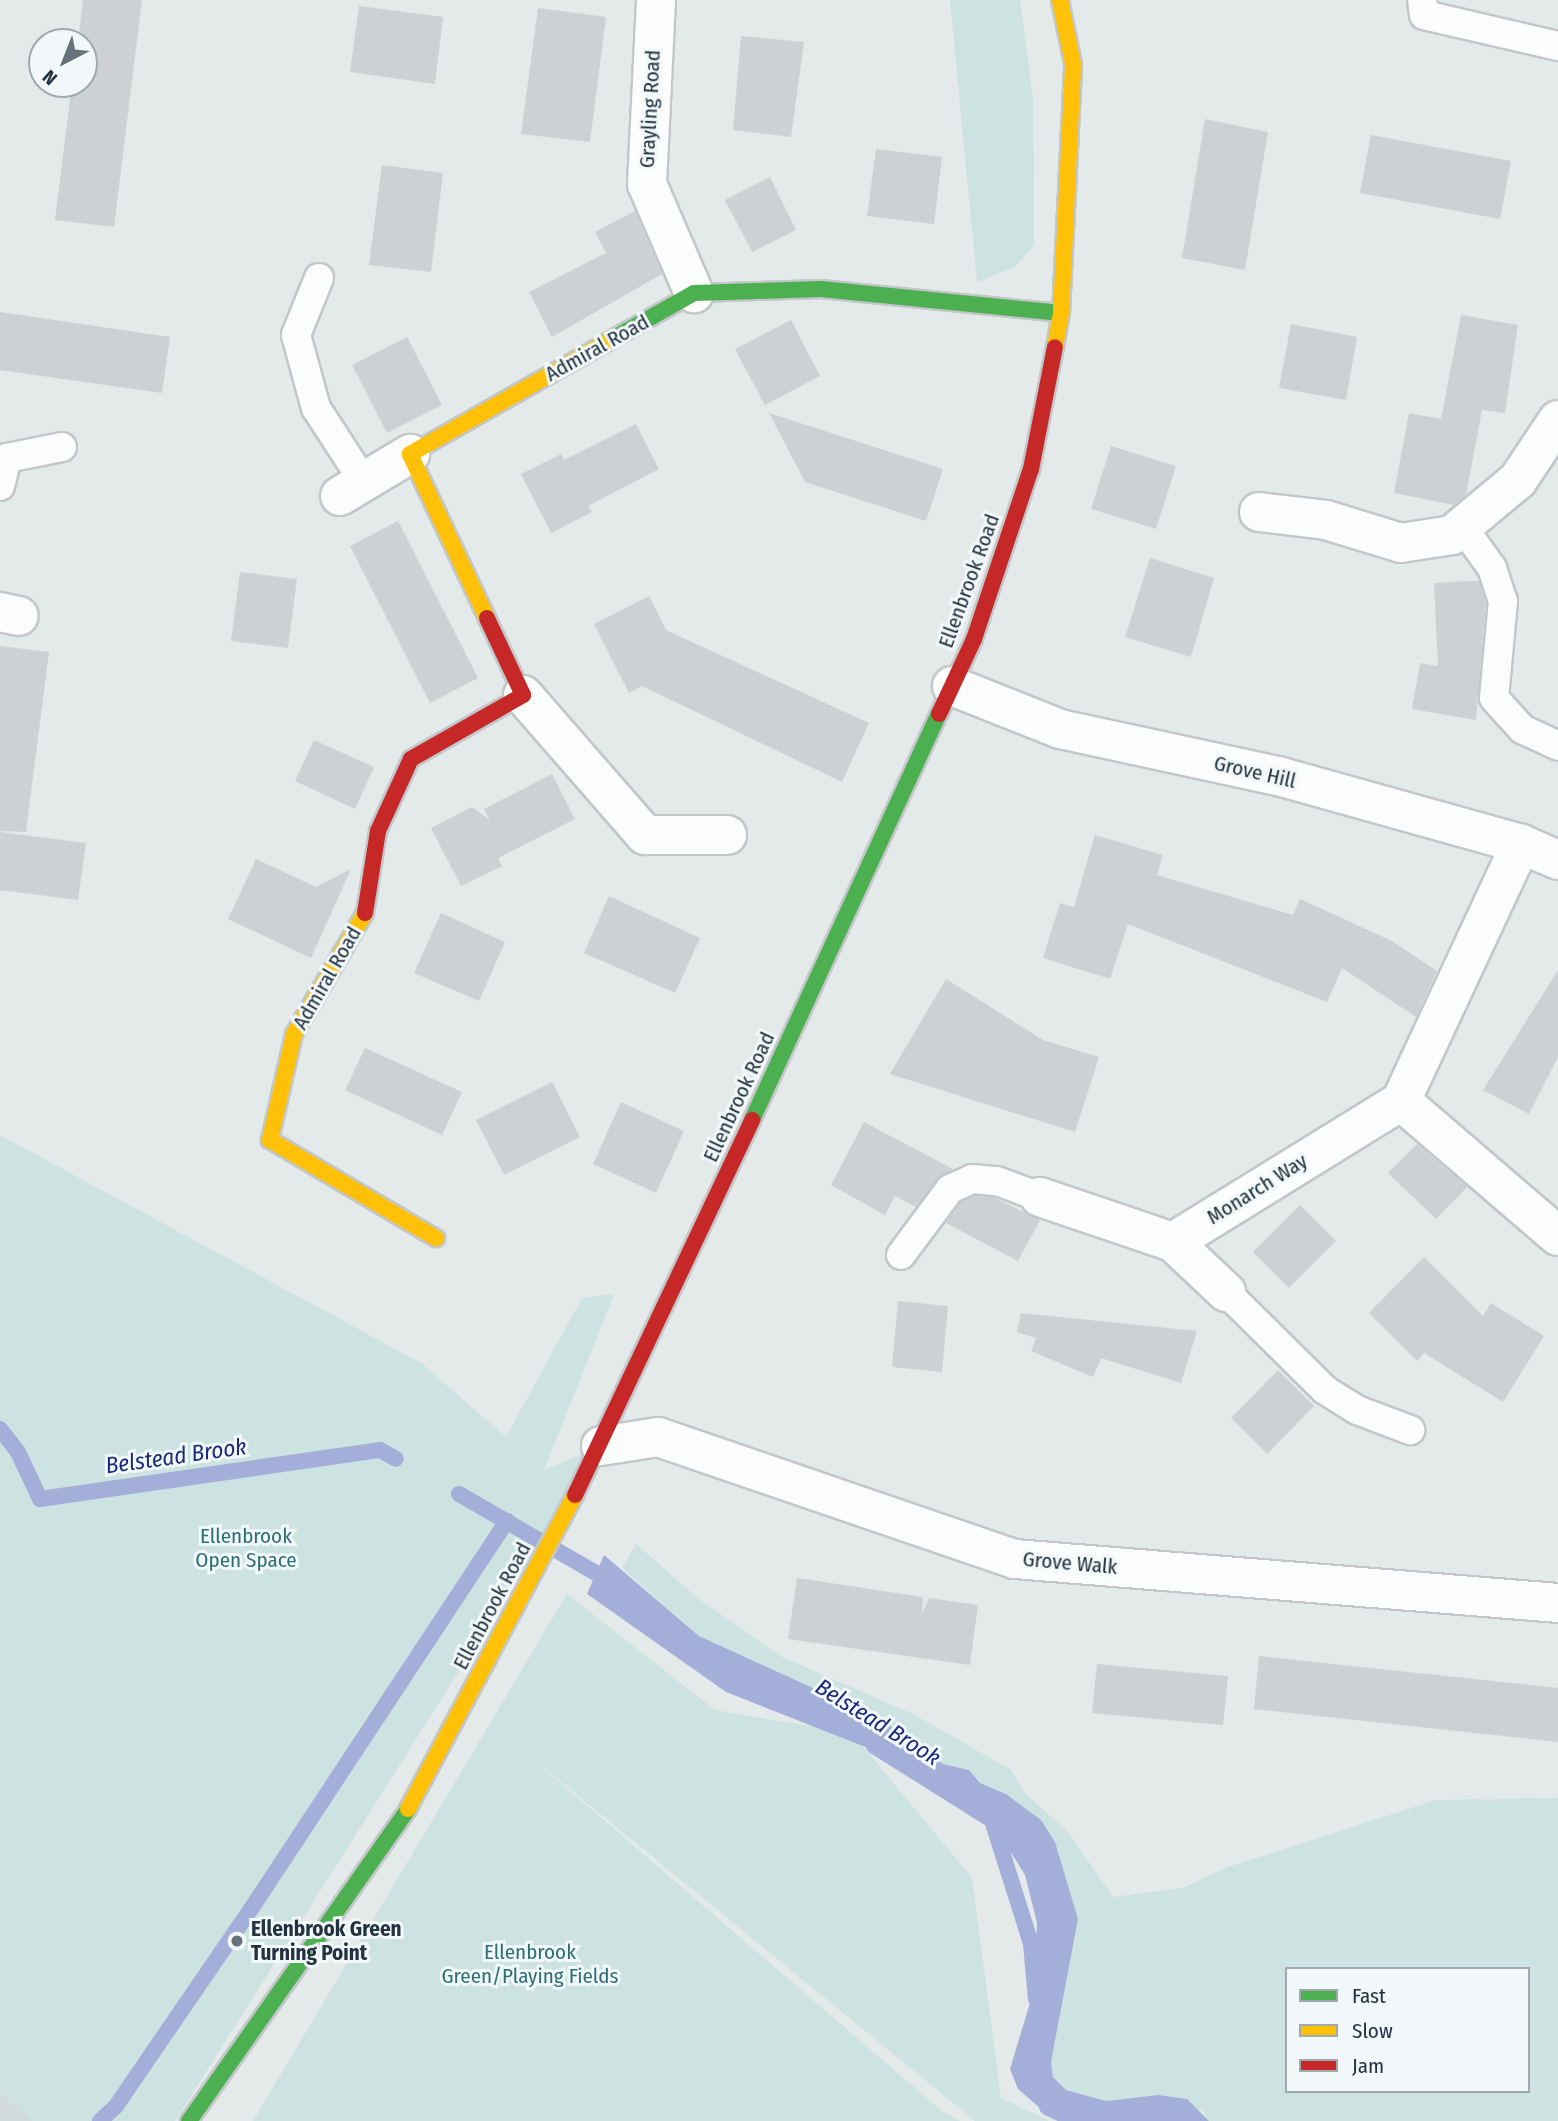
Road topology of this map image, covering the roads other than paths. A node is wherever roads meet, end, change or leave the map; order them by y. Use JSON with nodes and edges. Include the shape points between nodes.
{"nodes":[{"id":1,"x":656,"y":0,"type":"edge"},
{"id":2,"x":1060,"y":0,"type":"edge"},
{"id":3,"x":1422,"y":0,"type":"edge"},
{"id":4,"x":1558,"y":46,"type":"edge"},
{"id":5,"x":319,"y":278,"type":"dead end"},
{"id":6,"x":694,"y":293,"type":"junction"},
{"id":7,"x":1061,"y":313,"type":"junction"},
{"id":8,"x":1558,"y":421,"type":"edge"},
{"id":9,"x":62,"y":447,"type":"dead end"},
{"id":10,"x":410,"y":454,"type":"junction"},
{"id":11,"x":0,"y":485,"type":"edge"},
{"id":12,"x":351,"y":489,"type":"joint"},
{"id":13,"x":1259,"y":512,"type":"dead end"},
{"id":14,"x":1462,"y":526,"type":"junction"},
{"id":15,"x":952,"y":686,"type":"junction"},
{"id":16,"x":523,"y":695,"type":"junction"},
{"id":17,"x":1558,"y":746,"type":"edge"},
{"id":18,"x":727,"y":835,"type":"dead end"},
{"id":19,"x":1521,"y":845,"type":"junction"},
{"id":20,"x":1558,"y":860,"type":"edge"},
{"id":21,"x":1401,"y":1101,"type":"junction"},
{"id":22,"x":1040,"y":1196,"type":"joint"},
{"id":23,"x":1555,"y":1228,"type":"edge"},
{"id":24,"x":436,"y":1238,"type":"dead end"},
{"id":25,"x":1173,"y":1242,"type":"junction"},
{"id":26,"x":901,"y":1255,"type":"dead end"},
{"id":27,"x":1226,"y":1292,"type":"joint"},
{"id":28,"x":1410,"y":1430,"type":"dead end"},
{"id":29,"x":601,"y":1446,"type":"junction"},
{"id":30,"x":1558,"y":1603,"type":"edge"},
{"id":31,"x":189,"y":2121,"type":"edge"}],
"edges":[{"from":1,"to":6,"type":"street","name":"Grayling Road","via":[[647,184]]},
{"from":2,"to":7,"type":"street","name":"Ellenbrook Road","via":[[1073,64]]},
{"from":3,"to":4,"type":"lane","via":[[1424,15]]},
{"from":5,"to":12,"type":"lane","via":[[296,335],[316,408]]},
{"from":6,"to":7,"type":"street","name":"Admiral Road","via":[[821,289]]},
{"from":6,"to":10,"type":"street","name":"Admiral Road"},
{"from":7,"to":15,"type":"street","name":"Ellenbrook Road","via":[[1031,469],[974,639]]},
{"from":8,"to":14,"type":"street","via":[[1518,480]]},
{"from":9,"to":11,"type":"lane","via":[[7,458]]},
{"from":10,"to":12,"type":"street"},
{"from":10,"to":16,"type":"street"},
{"from":13,"to":14,"type":"street","via":[[1326,520],[1401,543],[1452,535]]},
{"from":14,"to":17,"type":"lane","via":[[1492,568],[1503,601],[1494,698],[1522,729]]},
{"from":15,"to":19,"type":"street","name":"Grove Hill","via":[[1060,729],[1278,776]]},
{"from":15,"to":29,"type":"street","name":"Ellenbrook Road"},
{"from":16,"to":18,"type":"street","via":[[645,835]]},
{"from":16,"to":24,"type":"street","name":"Admiral Road","via":[[411,759],[378,831],[368,908],[294,1034],[270,1140]]},
{"from":19,"to":20,"type":"street","name":"Grove Hill"},
{"from":19,"to":21,"type":"street"},
{"from":21,"to":23,"type":"street"},
{"from":21,"to":25,"type":"street","name":"Monarch Way"},
{"from":22,"to":25,"type":"street"},
{"from":22,"to":26,"type":"lane","via":[[997,1181],[972,1180],[950,1189]]},
{"from":25,"to":27,"type":"street"},
{"from":27,"to":28,"type":"lane","via":[[1325,1390],[1357,1410]]},
{"from":29,"to":30,"type":"street","name":"Grove Walk","via":[[658,1437],[1015,1559]]},
{"from":29,"to":31,"type":"street","name":"Ellenbrook Road","via":[[401,1822]]}]}
